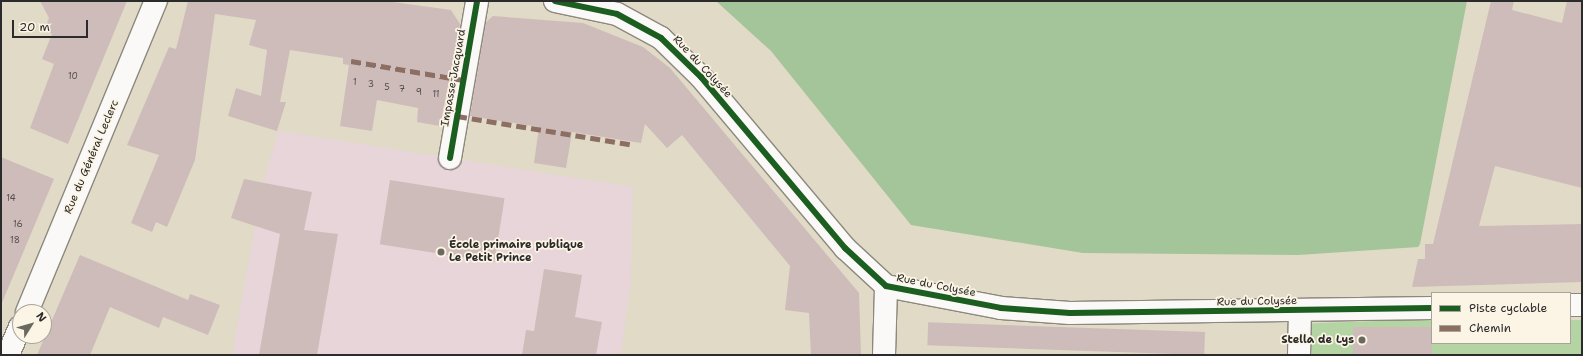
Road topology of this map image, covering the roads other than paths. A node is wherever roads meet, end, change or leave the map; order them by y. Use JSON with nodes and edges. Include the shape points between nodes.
{"nodes":[{"id":1,"x":156,"y":1,"type":"edge"},
{"id":2,"x":477,"y":1,"type":"edge"},
{"id":3,"x":555,"y":1,"type":"edge"},
{"id":4,"x":450,"y":158,"type":"dead end"},
{"id":5,"x":886,"y":286,"type":"junction"},
{"id":6,"x":30,"y":304,"type":"edge"},
{"id":7,"x":1571,"y":305,"type":"edge"},
{"id":8,"x":1582,"y":305,"type":"edge"},
{"id":9,"x":1431,"y":308,"type":"edge"},
{"id":10,"x":1300,"y":311,"type":"junction"},
{"id":11,"x":13,"y":344,"type":"edge"},
{"id":12,"x":8,"y":355,"type":"edge"},
{"id":13,"x":884,"y":355,"type":"edge"},
{"id":14,"x":1299,"y":355,"type":"edge"}],
"edges":[{"from":1,"to":6,"type":"street","name":"Rue du Général Leclerc"},
{"from":2,"to":4,"type":"street","name":"Impasse Jacquard"},
{"from":3,"to":5,"type":"street","name":"Rue du Colysée","via":[[617,14],[661,38],[701,76],[845,248]]},
{"from":5,"to":10,"type":"street","name":"Rue du Colysée","via":[[1001,308],[1070,313]]},
{"from":5,"to":13,"type":"street"},
{"from":7,"to":8,"type":"street"},
{"from":9,"to":10,"type":"street","name":"Rue du Colysée"},
{"from":10,"to":14,"type":"street"},
{"from":11,"to":12,"type":"street"}]}
